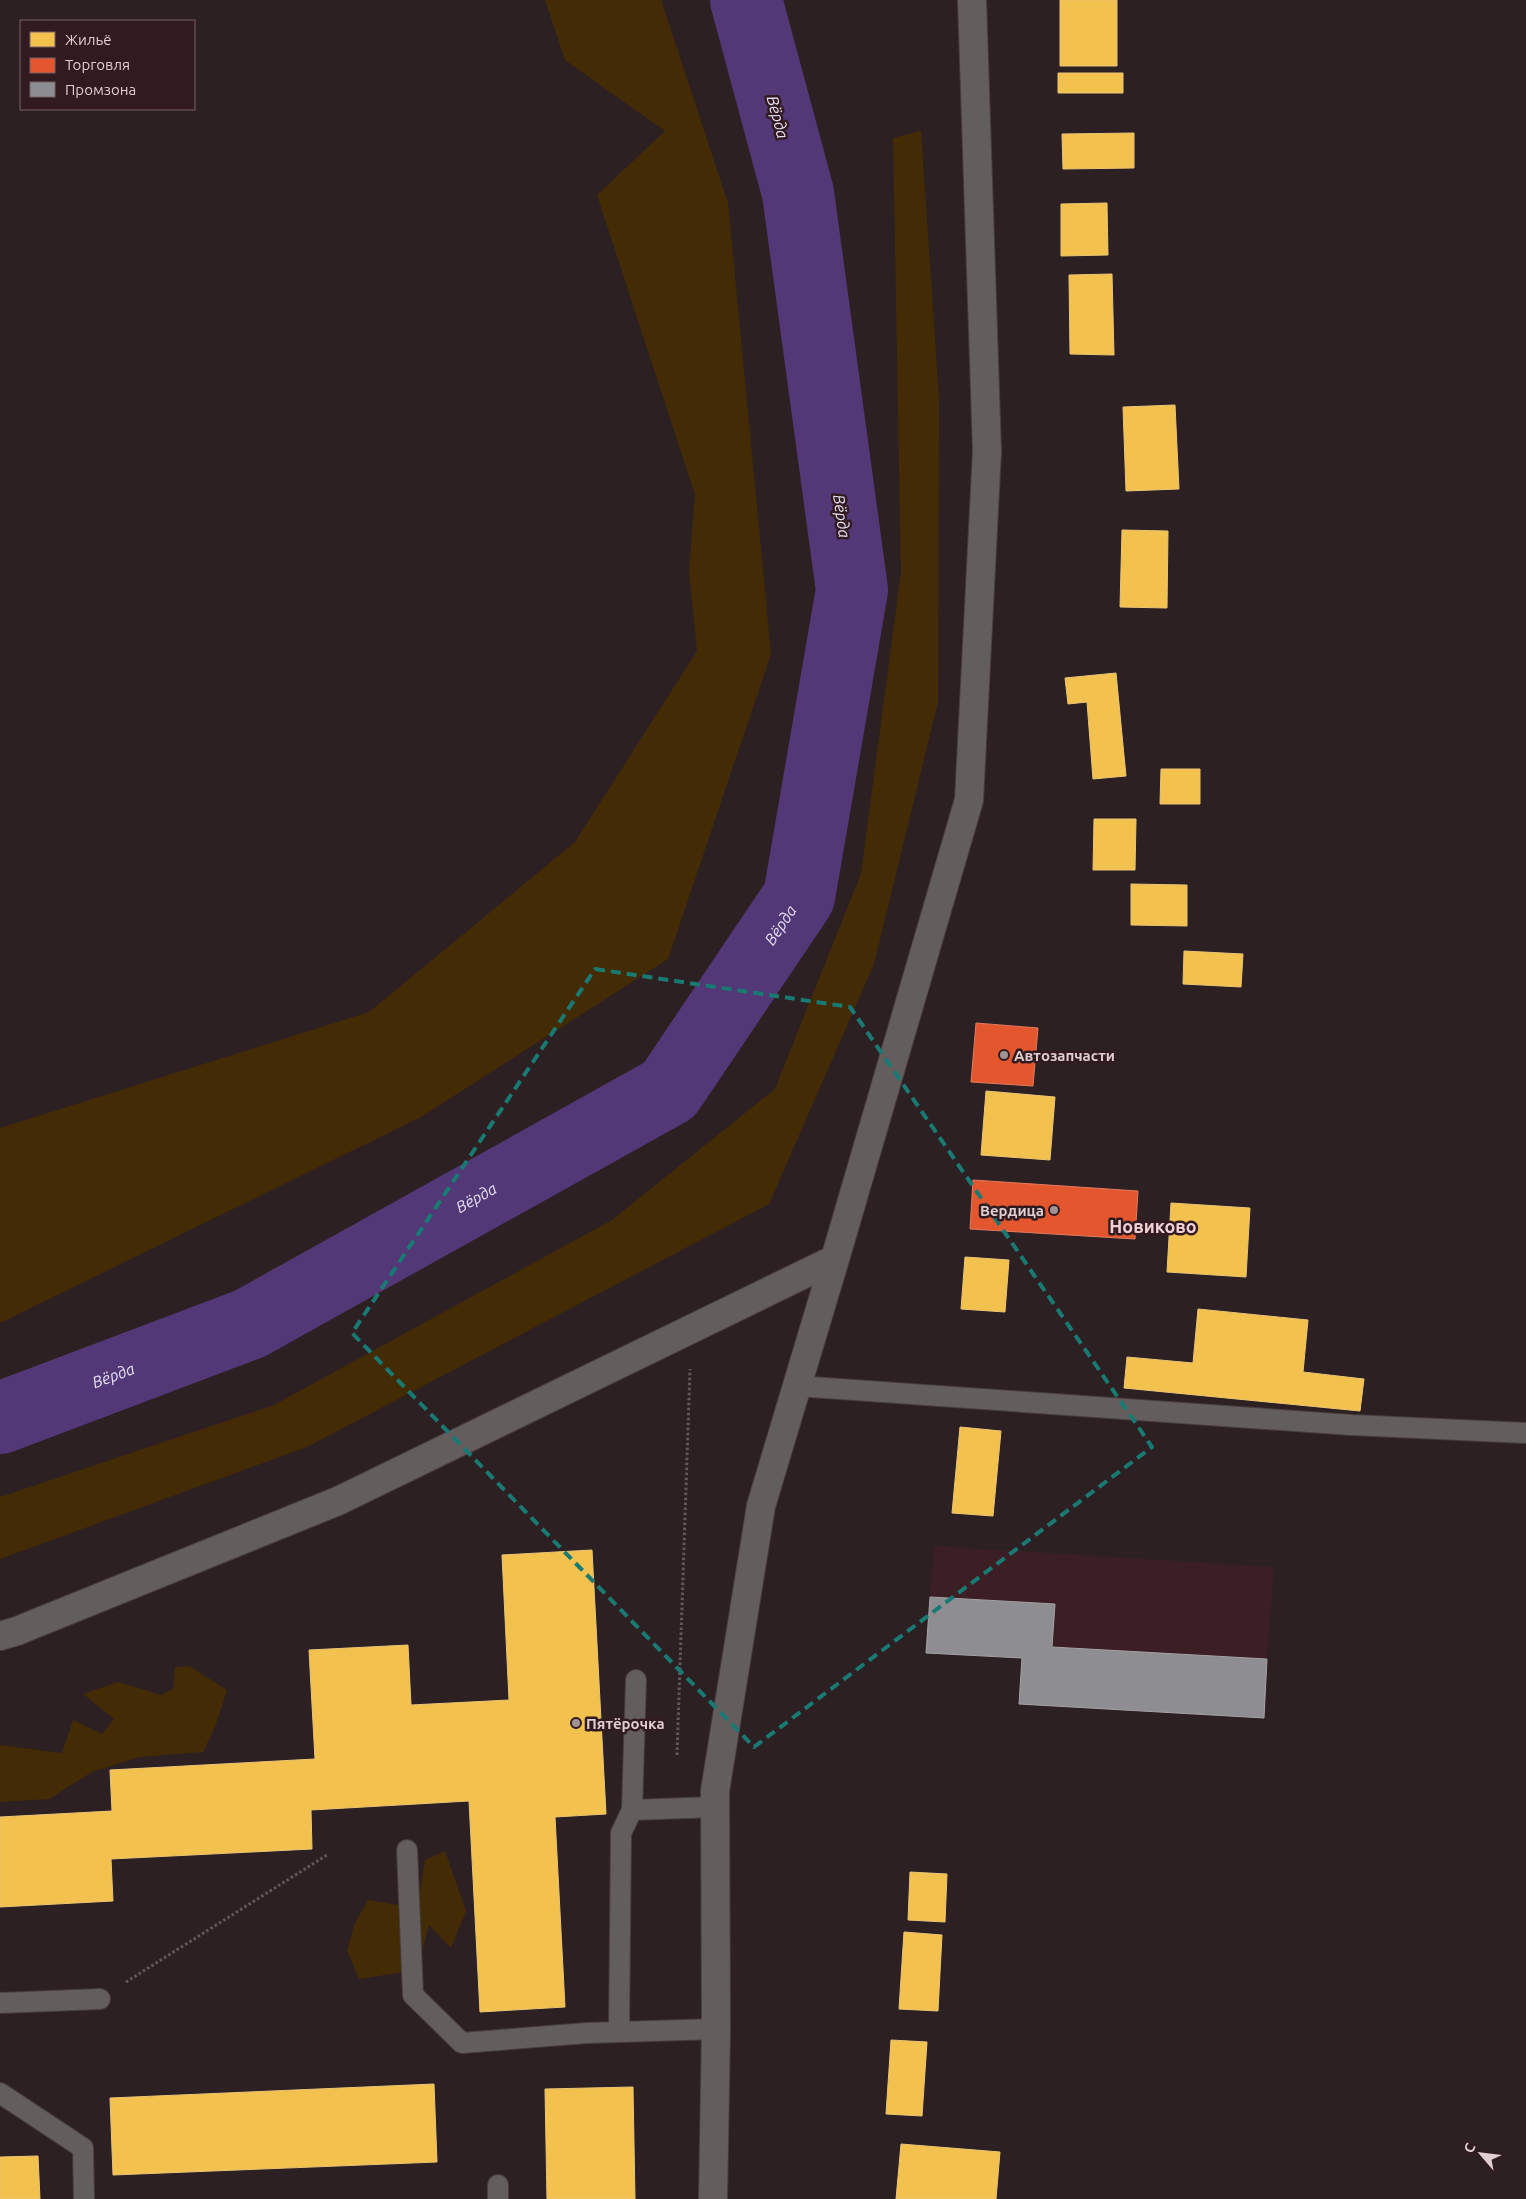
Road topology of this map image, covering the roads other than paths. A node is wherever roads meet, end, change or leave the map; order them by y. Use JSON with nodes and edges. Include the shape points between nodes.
{"nodes":[{"id":1,"x":972,"y":0,"type":"edge"},
{"id":2,"x":835,"y":1259,"type":"junction"},
{"id":3,"x":797,"y":1386,"type":"junction"},
{"id":4,"x":1526,"y":1433,"type":"edge"},
{"id":5,"x":0,"y":1636,"type":"edge"},
{"id":6,"x":636,"y":1680,"type":"dead end"},
{"id":7,"x":716,"y":1807,"type":"junction"},
{"id":8,"x":632,"y":1810,"type":"junction"},
{"id":9,"x":407,"y":1850,"type":"dead end"},
{"id":10,"x":100,"y":1998,"type":"road end"},
{"id":11,"x":0,"y":2003,"type":"edge"},
{"id":12,"x":716,"y":2029,"type":"junction"},
{"id":13,"x":619,"y":2032,"type":"junction"},
{"id":14,"x":0,"y":2093,"type":"edge"},
{"id":15,"x":84,"y":2199,"type":"edge"},
{"id":16,"x":713,"y":2199,"type":"edge"}],
"edges":[{"from":1,"to":2,"type":"street","via":[[987,452],[968,800]]},
{"from":2,"to":3,"type":"street"},
{"from":2,"to":5,"type":"street","via":[[338,1501]]},
{"from":3,"to":4,"type":"lane","via":[[1352,1425]]},
{"from":3,"to":7,"type":"street","via":[[761,1506],[715,1791]]},
{"from":6,"to":8,"type":"lane"},
{"from":7,"to":8,"type":"lane"},
{"from":7,"to":12,"type":"street"},
{"from":8,"to":13,"type":"lane","via":[[621,1833]]},
{"from":9,"to":13,"type":"lane","via":[[413,1995],[462,2043]]},
{"from":10,"to":11,"type":"lane"},
{"from":12,"to":13,"type":"lane"},
{"from":12,"to":16,"type":"street"},
{"from":14,"to":15,"type":"lane","via":[[83,2148]]}]}
